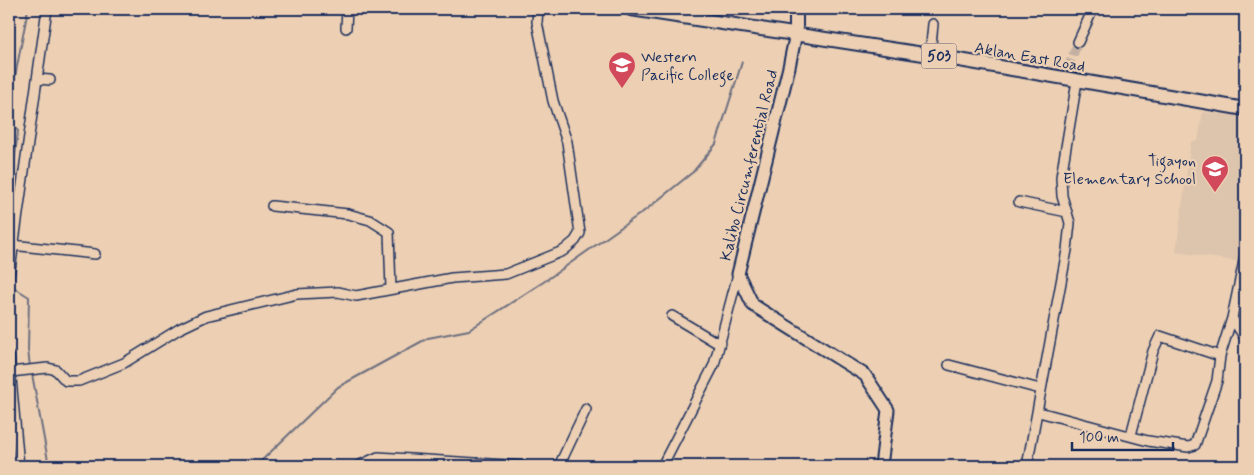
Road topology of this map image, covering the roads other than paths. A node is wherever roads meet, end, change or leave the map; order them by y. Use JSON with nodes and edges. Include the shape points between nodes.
{"nodes":[{"id":1,"x":47,"y":9,"type":"edge"},
{"id":2,"x":348,"y":9,"type":"edge"},
{"id":3,"x":538,"y":9,"type":"edge"},
{"id":4,"x":631,"y":9,"type":"edge"},
{"id":5,"x":796,"y":9,"type":"edge"},
{"id":6,"x":1094,"y":9,"type":"edge"},
{"id":7,"x":933,"y":24,"type":"dead end"},
{"id":8,"x":346,"y":28,"type":"dead end"},
{"id":9,"x":796,"y":33,"type":"junction"},
{"id":10,"x":1078,"y":42,"type":"tunnel mouth"},
{"id":11,"x":930,"y":54,"type":"junction"},
{"id":12,"x":1070,"y":76,"type":"junction"},
{"id":13,"x":37,"y":79,"type":"junction"},
{"id":14,"x":50,"y":80,"type":"dead end"},
{"id":15,"x":1245,"y":109,"type":"edge"},
{"id":16,"x":1019,"y":202,"type":"dead end"},
{"id":17,"x":272,"y":206,"type":"dead end"},
{"id":18,"x":1067,"y":212,"type":"junction"},
{"id":19,"x":12,"y":245,"type":"junction"},
{"id":20,"x":95,"y":254,"type":"dead end"},
{"id":21,"x":1245,"y":256,"type":"edge"},
{"id":22,"x":738,"y":274,"type":"junction"},
{"id":23,"x":9,"y":277,"type":"edge"},
{"id":24,"x":391,"y":289,"type":"junction"},
{"id":25,"x":672,"y":316,"type":"dead end"},
{"id":26,"x":1232,"y":318,"type":"junction"},
{"id":27,"x":1245,"y":338,"type":"edge"},
{"id":28,"x":719,"y":344,"type":"junction"},
{"id":29,"x":9,"y":356,"type":"edge"},
{"id":30,"x":1220,"y":356,"type":"junction"},
{"id":31,"x":949,"y":365,"type":"dead end"},
{"id":32,"x":10,"y":372,"type":"junction"},
{"id":33,"x":1040,"y":389,"type":"junction"},
{"id":34,"x":586,"y":409,"type":"dead end"},
{"id":35,"x":1039,"y":412,"type":"junction"},
{"id":36,"x":1131,"y":435,"type":"junction"},
{"id":37,"x":19,"y":466,"type":"edge"},
{"id":38,"x":358,"y":466,"type":"edge"},
{"id":39,"x":523,"y":466,"type":"edge"},
{"id":40,"x":559,"y":466,"type":"edge"},
{"id":41,"x":662,"y":466,"type":"edge"},
{"id":42,"x":881,"y":466,"type":"edge"},
{"id":43,"x":1027,"y":466,"type":"edge"}],
"edges":[{"from":1,"to":13,"type":"street"},
{"from":2,"to":8,"type":"street"},
{"from":3,"to":24,"type":"street","via":[[553,100],[567,142],[580,233],[563,251],[506,274],[452,278]]},
{"from":4,"to":9,"type":"main road","name":"Aklan East Road","number":"503"},
{"from":5,"to":9,"type":"main road","name":"Kalibo Circumferential Road"},
{"from":6,"to":10,"type":"street"},
{"from":7,"to":11,"type":"street"},
{"from":9,"to":11,"type":"main road","name":"Aklan East Road","number":"503"},
{"from":9,"to":22,"type":"main road","name":"Kalibo Circumferential Road"},
{"from":11,"to":12,"type":"main road","name":"Aklan East Road","number":"503"},
{"from":12,"to":15,"type":"main road","name":"Aklan East Road","number":"503"},
{"from":12,"to":18,"type":"street","via":[[1061,177]]},
{"from":13,"to":14,"type":"street"},
{"from":13,"to":19,"type":"street"},
{"from":16,"to":18,"type":"street"},
{"from":17,"to":24,"type":"street","via":[[348,214],[370,220],[389,232]]},
{"from":18,"to":33,"type":"street","via":[[1070,223],[1062,288]]},
{"from":19,"to":20,"type":"street"},
{"from":19,"to":23,"type":"street"},
{"from":21,"to":26,"type":"street"},
{"from":22,"to":28,"type":"street"},
{"from":22,"to":42,"type":"main road","name":"Kalibo Circumferential Road","via":[[753,305],[864,375],[888,410]]},
{"from":24,"to":32,"type":"street","via":[[356,296],[338,292],[296,294],[206,316],[141,354],[79,381],[66,381],[56,370],[48,368]]},
{"from":25,"to":28,"type":"street"},
{"from":26,"to":27,"type":"street"},
{"from":26,"to":30,"type":"street"},
{"from":28,"to":41,"type":"street","via":[[714,365]]},
{"from":29,"to":32,"type":"street"},
{"from":30,"to":36,"type":"street","via":[[1217,381],[1195,445],[1188,447],[1148,441]]},
{"from":30,"to":36,"type":"street","via":[[1160,336],[1153,351]]},
{"from":31,"to":33,"type":"street"},
{"from":32,"to":37,"type":"street"},
{"from":33,"to":35,"type":"street"},
{"from":34,"to":40,"type":"street"},
{"from":35,"to":36,"type":"street"},
{"from":35,"to":43,"type":"street"},
{"from":38,"to":39,"type":"street","via":[[378,457]]}]}
